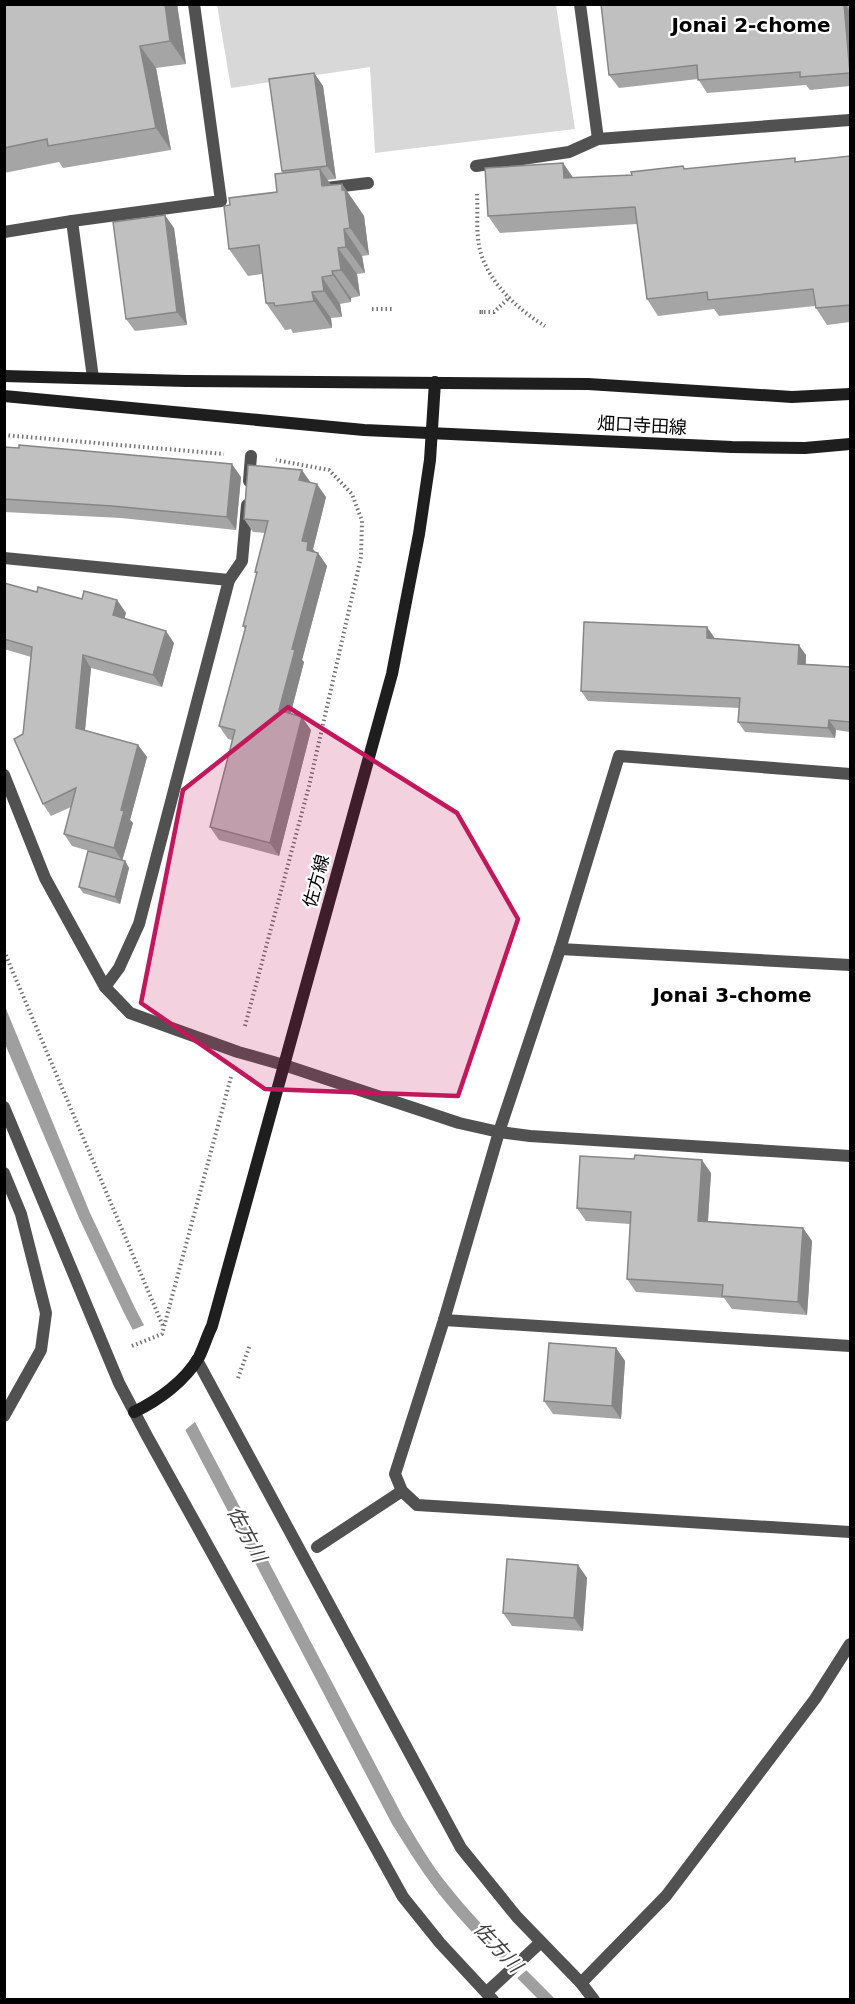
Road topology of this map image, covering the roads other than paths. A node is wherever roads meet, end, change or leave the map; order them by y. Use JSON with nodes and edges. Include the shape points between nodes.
{"nodes":[{"id":1,"x":194,"y":4,"type":"edge"},
{"id":2,"x":580,"y":4,"type":"edge"},
{"id":3,"x":850,"y":120,"type":"edge"},
{"id":4,"x":598,"y":139,"type":"junction"},
{"id":5,"x":476,"y":166,"type":"road end"},
{"id":6,"x":368,"y":183,"type":"dead end"},
{"id":7,"x":311,"y":189,"type":"edge"},
{"id":8,"x":72,"y":221,"type":"junction"},
{"id":9,"x":4,"y":232,"type":"edge"},
{"id":10,"x":4,"y":376,"type":"edge"},
{"id":11,"x":93,"y":378,"type":"junction"},
{"id":12,"x":435,"y":382,"type":"junction"},
{"id":13,"x":850,"y":394,"type":"edge"},
{"id":14,"x":4,"y":396,"type":"edge"},
{"id":15,"x":432,"y":433,"type":"junction"},
{"id":16,"x":850,"y":444,"type":"edge"},
{"id":17,"x":251,"y":456,"type":"road end"},
{"id":18,"x":4,"y":558,"type":"edge"},
{"id":19,"x":229,"y":580,"type":"junction"},
{"id":20,"x":850,"y":774,"type":"edge"},
{"id":21,"x":4,"y":775,"type":"edge"},
{"id":22,"x":560,"y":949,"type":"junction"},
{"id":23,"x":850,"y":965,"type":"edge"},
{"id":24,"x":105,"y":987,"type":"junction"},
{"id":25,"x":284,"y":1065,"type":"junction"},
{"id":26,"x":4,"y":1107,"type":"edge"},
{"id":27,"x":499,"y":1132,"type":"junction"},
{"id":28,"x":850,"y":1156,"type":"edge"},
{"id":29,"x":4,"y":1173,"type":"edge"},
{"id":30,"x":444,"y":1320,"type":"junction"},
{"id":31,"x":850,"y":1346,"type":"edge"},
{"id":32,"x":197,"y":1359,"type":"junction"},
{"id":33,"x":139,"y":1410,"type":"junction"},
{"id":34,"x":4,"y":1416,"type":"edge"},
{"id":35,"x":402,"y":1491,"type":"junction"},
{"id":36,"x":850,"y":1532,"type":"edge"},
{"id":37,"x":317,"y":1547,"type":"dead end"},
{"id":38,"x":850,"y":1644,"type":"edge"},
{"id":39,"x":541,"y":1942,"type":"junction"},
{"id":40,"x":580,"y":1983,"type":"junction"},
{"id":41,"x":490,"y":1996,"type":"edge"},
{"id":42,"x":594,"y":2000,"type":"edge"}],
"edges":[{"from":1,"to":8,"type":"street","via":[[227,200]]},
{"from":2,"to":4,"type":"street"},
{"from":3,"to":4,"type":"street"},
{"from":4,"to":5,"type":"street","via":[[569,152]]},
{"from":6,"to":7,"type":"street"},
{"from":8,"to":9,"type":"street"},
{"from":8,"to":11,"type":"street"},
{"from":10,"to":11,"type":"street"},
{"from":11,"to":12,"type":"street"},
{"from":12,"to":13,"type":"street","via":[[588,384],[792,397]]},
{"from":12,"to":15,"type":"street","name":"佐方線"},
{"from":14,"to":15,"type":"street","name":"畑口寺田線"},
{"from":15,"to":16,"type":"street","name":"畑口寺田線","via":[[732,447]]},
{"from":15,"to":25,"type":"street","name":"佐方線","via":[[419,534],[392,674]]},
{"from":17,"to":19,"type":"street","via":[[242,561]]},
{"from":18,"to":19,"type":"street"},
{"from":19,"to":24,"type":"street","via":[[139,924],[119,968]]},
{"from":20,"to":22,"type":"street","via":[[619,756]]},
{"from":21,"to":24,"type":"street","via":[[45,878]]},
{"from":22,"to":23,"type":"street"},
{"from":22,"to":27,"type":"street"},
{"from":24,"to":25,"type":"street","via":[[130,1013]]},
{"from":25,"to":27,"type":"street","via":[[459,1123]]},
{"from":25,"to":32,"type":"street","name":"佐方線","via":[[212,1326]]},
{"from":26,"to":33,"type":"street","via":[[119,1383]]},
{"from":27,"to":28,"type":"street"},
{"from":27,"to":30,"type":"street"},
{"from":29,"to":34,"type":"street","via":[[21,1214],[46,1313],[41,1350]]},
{"from":30,"to":31,"type":"street"},
{"from":30,"to":35,"type":"street","via":[[395,1474]]},
{"from":32,"to":33,"type":"street","name":"佐方線","via":[[174,1387]]},
{"from":32,"to":39,"type":"street","via":[[461,1848]]},
{"from":33,"to":41,"type":"street","via":[[403,1897],[420,1921]]},
{"from":35,"to":36,"type":"street","via":[[417,1505]]},
{"from":35,"to":37,"type":"street"},
{"from":38,"to":40,"type":"street","via":[[815,1699],[666,1896]]},
{"from":39,"to":40,"type":"street"},
{"from":39,"to":41,"type":"street","via":[[500,1979]]},
{"from":40,"to":42,"type":"street"}]}
